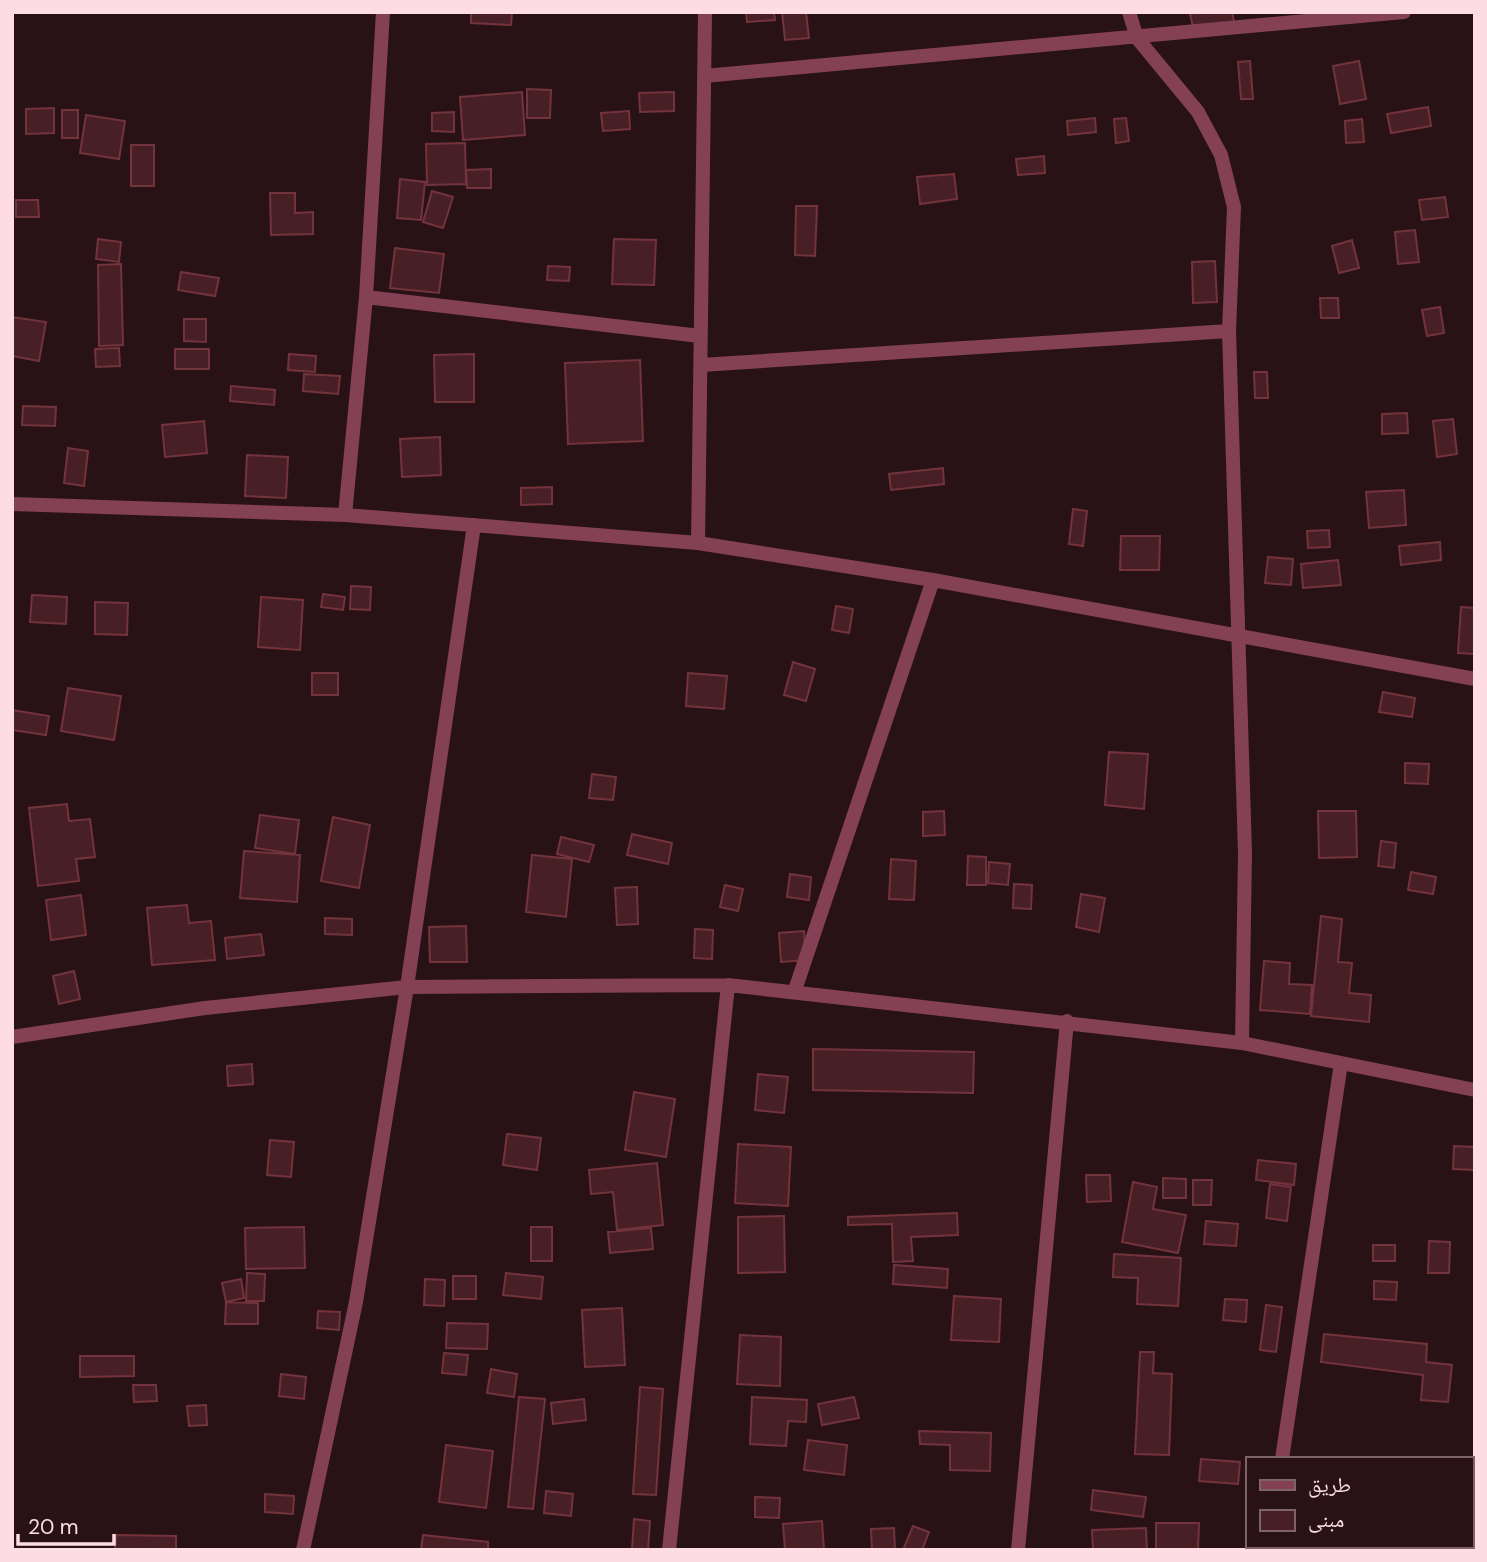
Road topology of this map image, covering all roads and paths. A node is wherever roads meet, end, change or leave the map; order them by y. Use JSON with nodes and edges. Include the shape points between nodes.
{"nodes":[{"id":1,"x":383,"y":12,"type":"edge"},
{"id":2,"x":705,"y":12,"type":"edge"},
{"id":3,"x":1129,"y":12,"type":"edge"},
{"id":4,"x":1404,"y":12,"type":"edge"},
{"id":5,"x":1137,"y":38,"type":"junction"},
{"id":6,"x":704,"y":76,"type":"junction"},
{"id":7,"x":366,"y":297,"type":"junction"},
{"id":8,"x":1229,"y":331,"type":"junction"},
{"id":9,"x":700,"y":335,"type":"junction"},
{"id":10,"x":701,"y":365,"type":"junction"},
{"id":11,"x":12,"y":504,"type":"edge"},
{"id":12,"x":345,"y":515,"type":"junction"},
{"id":13,"x":474,"y":525,"type":"junction"},
{"id":14,"x":698,"y":544,"type":"junction"},
{"id":15,"x":933,"y":580,"type":"junction"},
{"id":16,"x":1240,"y":638,"type":"junction"},
{"id":17,"x":1475,"y":679,"type":"edge"},
{"id":18,"x":728,"y":985,"type":"junction"},
{"id":19,"x":407,"y":987,"type":"junction"},
{"id":20,"x":795,"y":990,"type":"junction"},
{"id":21,"x":1067,"y":1021,"type":"junction"},
{"id":22,"x":12,"y":1037,"type":"edge"},
{"id":23,"x":1242,"y":1043,"type":"junction"},
{"id":24,"x":1341,"y":1063,"type":"junction"},
{"id":25,"x":1475,"y":1090,"type":"edge"},
{"id":26,"x":1282,"y":1457,"type":"edge"},
{"id":27,"x":303,"y":1550,"type":"edge"},
{"id":28,"x":669,"y":1550,"type":"edge"},
{"id":29,"x":1018,"y":1550,"type":"edge"}],
"edges":[{"from":1,"to":7,"type":"street"},
{"from":2,"to":6,"type":"street"},
{"from":3,"to":5,"type":"street"},
{"from":4,"to":5,"type":"street"},
{"from":5,"to":6,"type":"street"},
{"from":5,"to":8,"type":"street","via":[[1198,112],[1221,155],[1234,207]]},
{"from":6,"to":9,"type":"street"},
{"from":7,"to":9,"type":"street"},
{"from":7,"to":12,"type":"street"},
{"from":8,"to":10,"type":"street"},
{"from":8,"to":16,"type":"street"},
{"from":9,"to":10,"type":"street"},
{"from":10,"to":14,"type":"street"},
{"from":11,"to":12,"type":"street"},
{"from":12,"to":13,"type":"street"},
{"from":13,"to":14,"type":"street"},
{"from":13,"to":19,"type":"street"},
{"from":14,"to":15,"type":"street"},
{"from":15,"to":16,"type":"street"},
{"from":15,"to":20,"type":"street"},
{"from":16,"to":17,"type":"street"},
{"from":16,"to":23,"type":"street","via":[[1245,853]]},
{"from":18,"to":19,"type":"street"},
{"from":18,"to":20,"type":"street"},
{"from":18,"to":28,"type":"street"},
{"from":19,"to":22,"type":"street","via":[[205,1008]]},
{"from":19,"to":27,"type":"street","via":[[356,1302]]},
{"from":20,"to":21,"type":"street"},
{"from":21,"to":23,"type":"street"},
{"from":21,"to":29,"type":"street"},
{"from":23,"to":24,"type":"street"},
{"from":24,"to":25,"type":"street"},
{"from":24,"to":26,"type":"street"}]}
